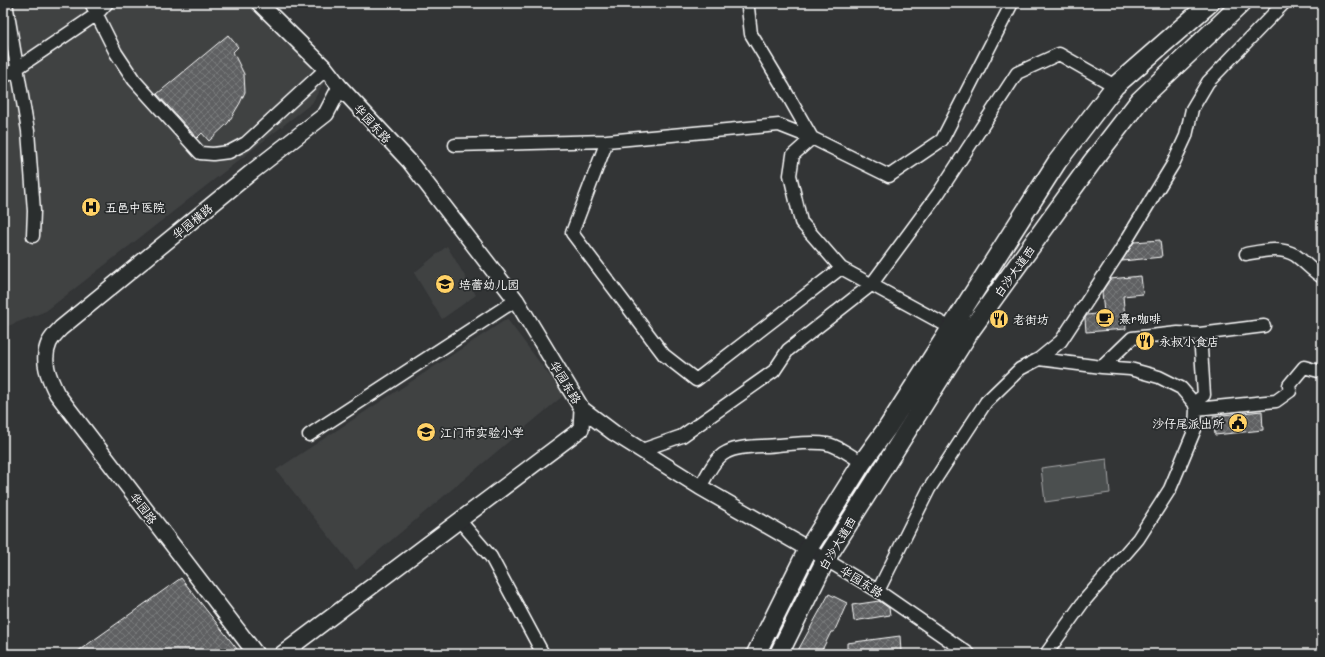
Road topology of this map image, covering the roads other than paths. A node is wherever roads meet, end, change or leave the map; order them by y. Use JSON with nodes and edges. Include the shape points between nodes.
{"nodes":[{"id":1,"x":6,"y":3,"type":"edge"},
{"id":2,"x":107,"y":3,"type":"edge"},
{"id":3,"x":259,"y":3,"type":"edge"},
{"id":4,"x":748,"y":3,"type":"edge"},
{"id":5,"x":1012,"y":3,"type":"edge"},
{"id":6,"x":1210,"y":3,"type":"edge"},
{"id":7,"x":1242,"y":3,"type":"edge"},
{"id":8,"x":1284,"y":3,"type":"edge"},
{"id":9,"x":94,"y":8,"type":"edge"},
{"id":10,"x":18,"y":68,"type":"junction"},
{"id":11,"x":326,"y":69,"type":"junction"},
{"id":12,"x":3,"y":76,"type":"edge"},
{"id":13,"x":340,"y":86,"type":"junction"},
{"id":14,"x":1115,"y":86,"type":"junction"},
{"id":15,"x":812,"y":138,"type":"junction"},
{"id":16,"x":607,"y":141,"type":"junction"},
{"id":17,"x":455,"y":145,"type":"dead end"},
{"id":18,"x":33,"y":236,"type":"dead end"},
{"id":19,"x":1246,"y":254,"type":"dead end"},
{"id":20,"x":841,"y":268,"type":"junction"},
{"id":21,"x":1322,"y":277,"type":"edge"},
{"id":22,"x":871,"y":285,"type":"junction"},
{"id":23,"x":516,"y":300,"type":"junction"},
{"id":24,"x":1264,"y":326,"type":"dead end"},
{"id":25,"x":950,"y":328,"type":"junction"},
{"id":26,"x":1200,"y":334,"type":"junction"},
{"id":27,"x":45,"y":357,"type":"joint"},
{"id":28,"x":1039,"y":359,"type":"junction"},
{"id":29,"x":1102,"y":367,"type":"junction"},
{"id":30,"x":1322,"y":372,"type":"edge"},
{"id":31,"x":1195,"y":406,"type":"junction"},
{"id":32,"x":582,"y":409,"type":"junction"},
{"id":33,"x":309,"y":435,"type":"dead end"},
{"id":34,"x":642,"y":450,"type":"junction"},
{"id":35,"x":862,"y":463,"type":"junction"},
{"id":36,"x":700,"y":487,"type":"junction"},
{"id":37,"x":460,"y":521,"type":"junction"},
{"id":38,"x":808,"y":549,"type":"junction"},
{"id":39,"x":826,"y":558,"type":"junction"},
{"id":40,"x":878,"y":590,"type":"junction"},
{"id":41,"x":256,"y":654,"type":"edge"},
{"id":42,"x":282,"y":654,"type":"edge"},
{"id":43,"x":543,"y":654,"type":"edge"},
{"id":44,"x":756,"y":654,"type":"edge"},
{"id":45,"x":779,"y":654,"type":"edge"},
{"id":46,"x":969,"y":654,"type":"edge"},
{"id":47,"x":1046,"y":654,"type":"edge"}],
"edges":[{"from":1,"to":10,"type":"street"},
{"from":2,"to":9,"type":"street"},
{"from":3,"to":11,"type":"street","name":"华园东路"},
{"from":4,"to":15,"type":"street","via":[[751,34]]},
{"from":5,"to":15,"type":"street","via":[[942,140],[889,176]]},
{"from":6,"to":14,"type":"main road","name":"白沙大道西"},
{"from":7,"to":39,"type":"main road","name":"白沙大道西","via":[[1140,100],[1092,162],[970,331]]},
{"from":8,"to":28,"type":"street","via":[[1208,82],[1192,109],[1186,136],[1173,164],[1120,251],[1061,341]]},
{"from":9,"to":10,"type":"street"},
{"from":9,"to":11,"type":"street","via":[[116,53],[134,80],[200,153],[228,152],[246,143]]},
{"from":10,"to":12,"type":"street"},
{"from":10,"to":18,"type":"street","via":[[28,131],[34,211]]},
{"from":11,"to":13,"type":"street","name":"华园东路"},
{"from":13,"to":23,"type":"street","name":"华园东路","via":[[409,161]]},
{"from":13,"to":27,"type":"street","name":"华园横路","via":[[326,114],[61,328],[50,342]]},
{"from":14,"to":22,"type":"street","via":[[1059,54],[1017,74],[938,194]]},
{"from":14,"to":25,"type":"main road","name":"白沙大道西","via":[[1057,162]]},
{"from":15,"to":16,"type":"street","via":[[779,125]]},
{"from":15,"to":20,"type":"street","via":[[793,155],[790,175],[801,222]]},
{"from":16,"to":17,"type":"street"},
{"from":16,"to":20,"type":"street","via":[[572,233],[664,355],[696,380]]},
{"from":19,"to":21,"type":"street","via":[[1276,250],[1294,255]]},
{"from":20,"to":22,"type":"street"},
{"from":22,"to":25,"type":"street"},
{"from":22,"to":34,"type":"street","via":[[788,350],[774,371],[682,436]]},
{"from":23,"to":32,"type":"street","name":"华园东路"},
{"from":23,"to":33,"type":"street"},
{"from":24,"to":26,"type":"street"},
{"from":25,"to":35,"type":"main road","name":"白沙大道西","via":[[888,427]]},
{"from":26,"to":29,"type":"street","via":[[1178,333],[1132,338]]},
{"from":26,"to":31,"type":"street","via":[[1204,395]]},
{"from":27,"to":41,"type":"street","name":"华园路","via":[[48,376],[57,394]]},
{"from":28,"to":29,"type":"street"},
{"from":28,"to":40,"type":"street","via":[[1020,369],[986,402],[929,489]]},
{"from":29,"to":31,"type":"street","via":[[1130,369],[1159,377],[1181,388]]},
{"from":30,"to":31,"type":"street","via":[[1304,367],[1289,385],[1290,391],[1276,401]]},
{"from":31,"to":47,"type":"street","via":[[1195,430],[1170,489],[1138,539],[1084,601]]},
{"from":32,"to":34,"type":"street","name":"华园东路"},
{"from":32,"to":37,"type":"street","via":[[581,430]]},
{"from":34,"to":36,"type":"street","name":"华园东路"},
{"from":35,"to":36,"type":"street","via":[[828,444],[737,448],[719,458]]},
{"from":35,"to":38,"type":"main road","name":"白沙大道西"},
{"from":36,"to":38,"type":"street","name":"华园东路"},
{"from":37,"to":42,"type":"street"},
{"from":37,"to":43,"type":"street","via":[[491,557]]},
{"from":38,"to":39,"type":"street","name":"华园东路"},
{"from":38,"to":44,"type":"main road","name":"白沙大道西"},
{"from":39,"to":40,"type":"street","name":"华园东路"},
{"from":39,"to":45,"type":"main road","name":"白沙大道西"},
{"from":40,"to":46,"type":"street","name":"华园东路"}]}
